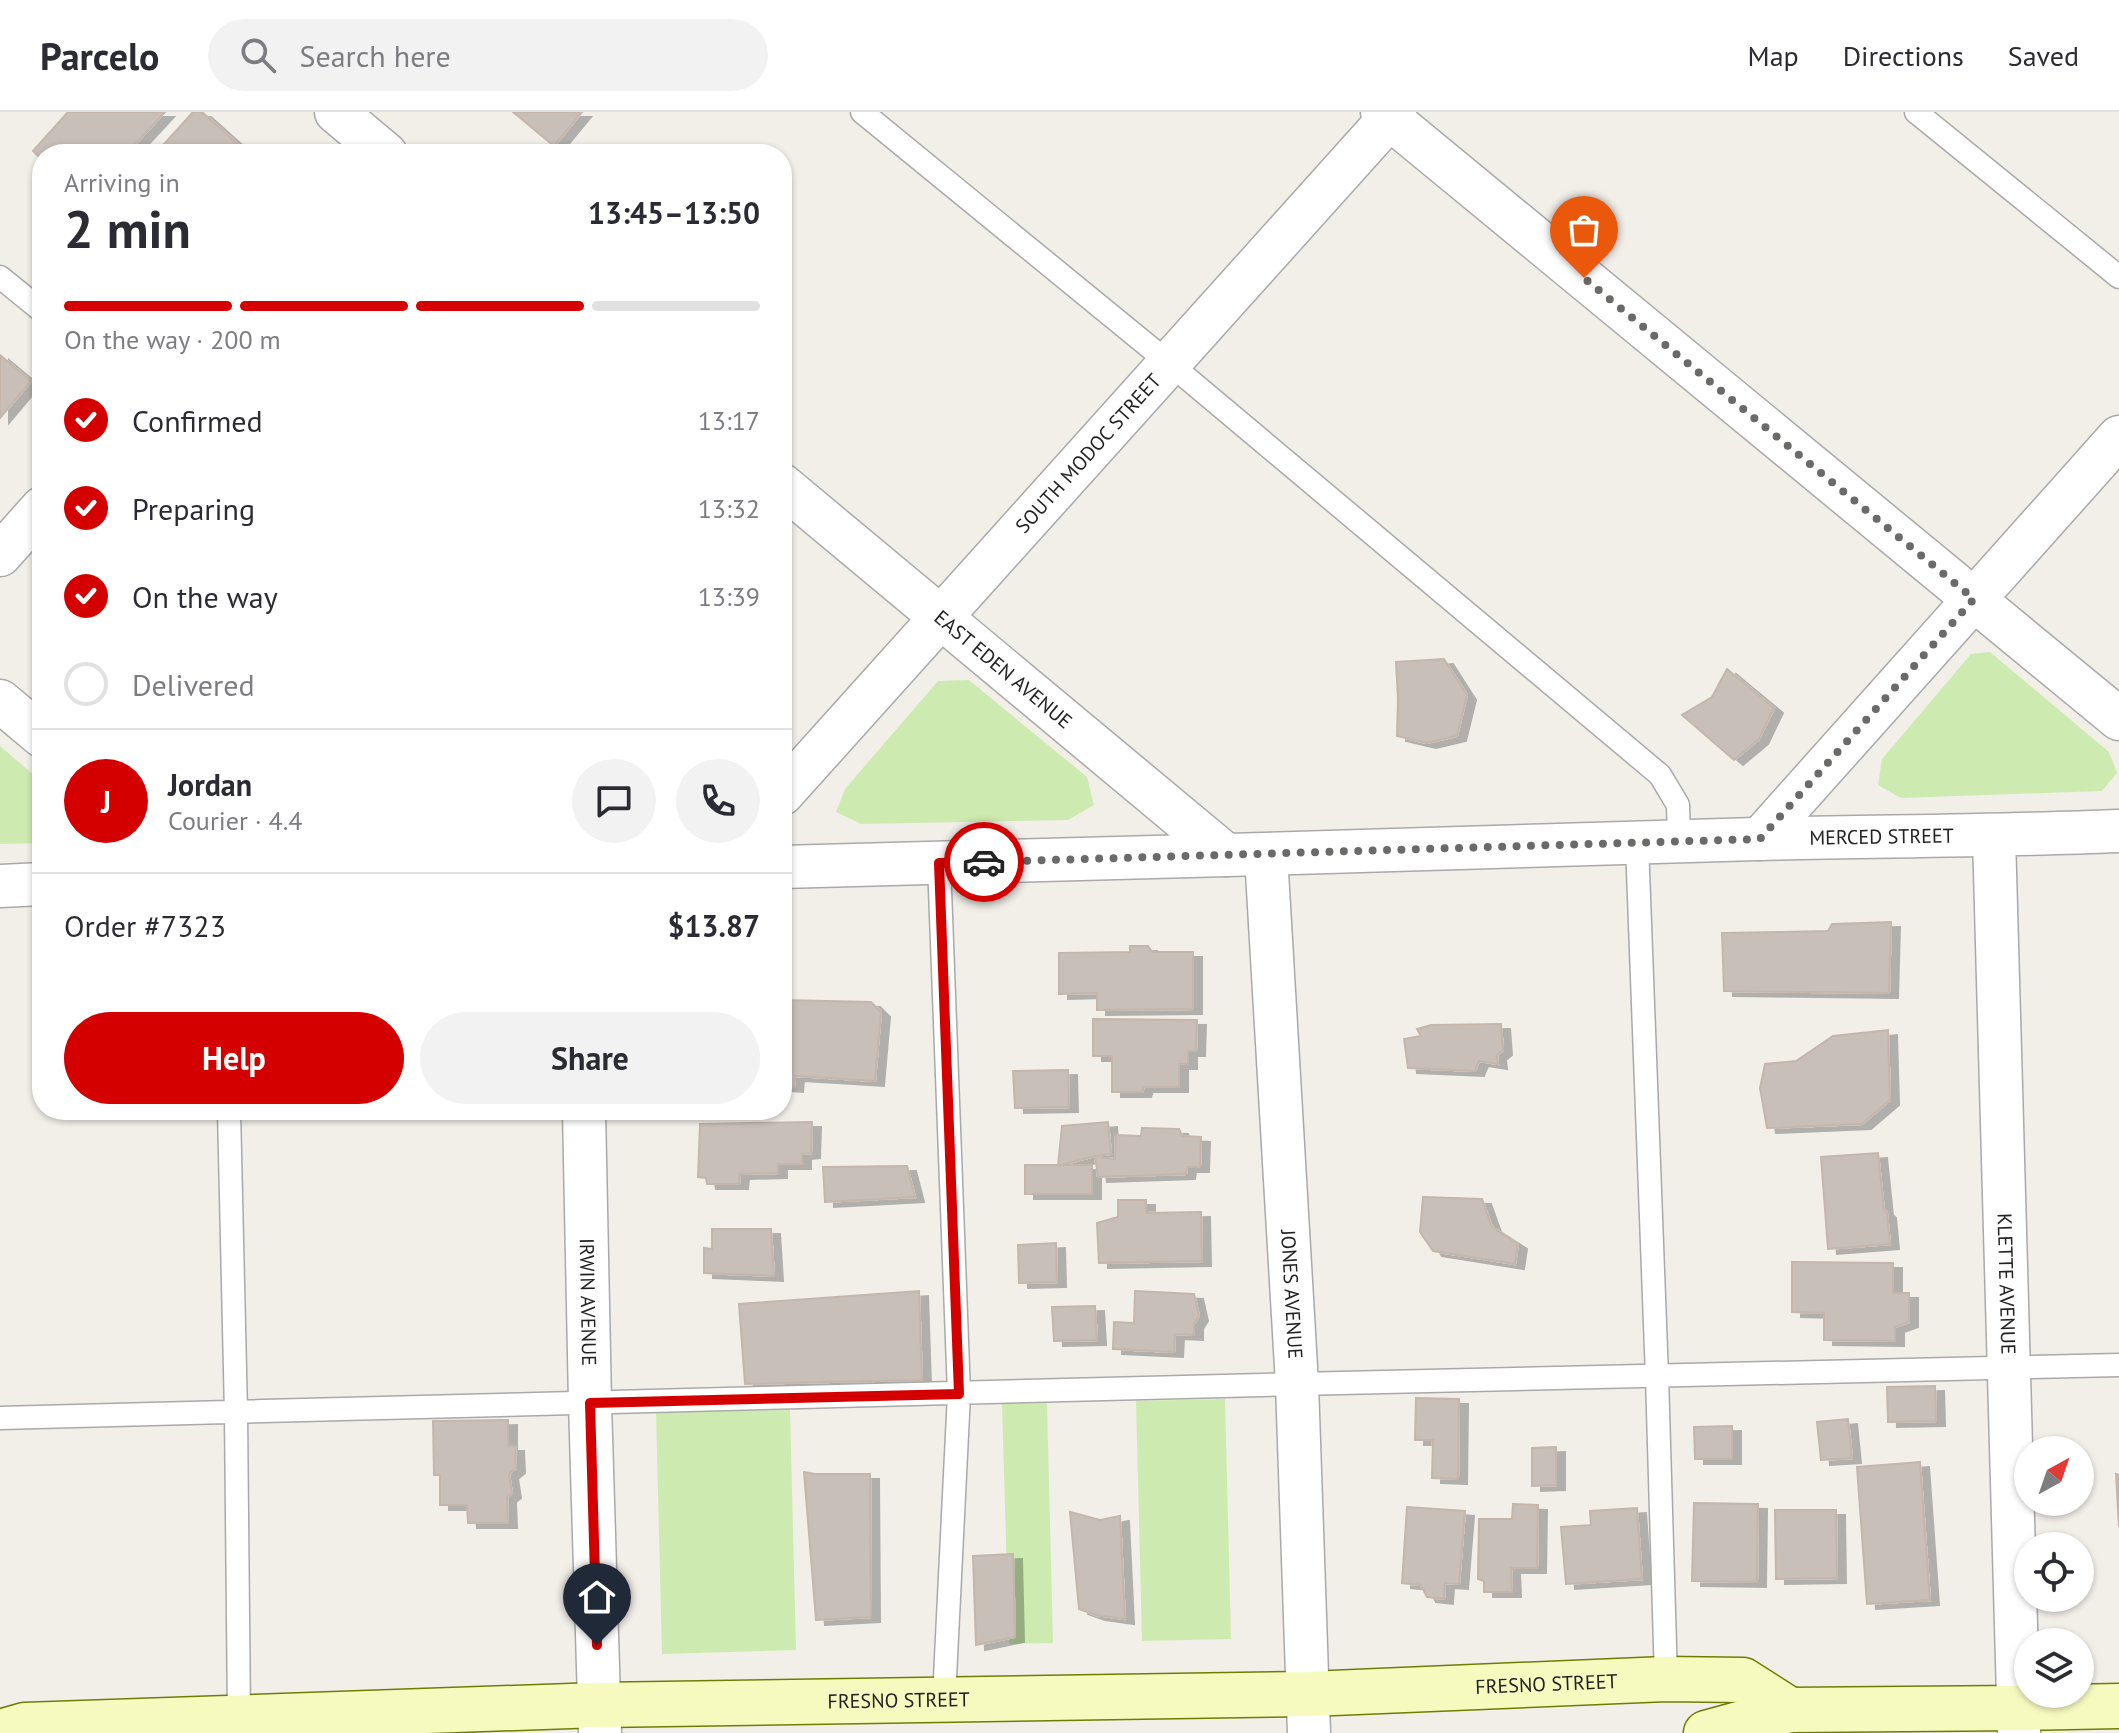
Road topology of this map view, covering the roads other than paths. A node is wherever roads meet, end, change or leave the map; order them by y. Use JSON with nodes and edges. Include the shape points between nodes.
{"nodes":[{"id":1,"x":336,"y":112,"type":"edge"},
{"id":2,"x":862,"y":112,"type":"edge"},
{"id":3,"x":1916,"y":112,"type":"edge"},
{"id":4,"x":1389,"y":114,"type":"edge"},
{"id":5,"x":376,"y":140,"type":"edge"},
{"id":6,"x":0,"y":277,"type":"edge"},
{"id":7,"x":2119,"y":277,"type":"edge"},
{"id":8,"x":32,"y":303,"type":"edge"},
{"id":9,"x":1169,"y":363,"type":"junction"},
{"id":10,"x":2119,"y":437,"type":"edge"},
{"id":11,"x":792,"y":493,"type":"edge"},
{"id":12,"x":32,"y":519,"type":"edge"},
{"id":13,"x":0,"y":555,"type":"edge"},
{"id":14,"x":1974,"y":599,"type":"junction"},
{"id":15,"x":940,"y":617,"type":"junction"},
{"id":16,"x":0,"y":701,"type":"edge"},
{"id":17,"x":2119,"y":719,"type":"edge"},
{"id":18,"x":32,"y":728,"type":"edge"},
{"id":19,"x":792,"y":783,"type":"edge"},
{"id":20,"x":2119,"y":831,"type":"edge"},
{"id":21,"x":1994,"y":836,"type":"junction"},
{"id":22,"x":1760,"y":839,"type":"junction"},
{"id":23,"x":1679,"y":842,"type":"junction"},
{"id":24,"x":1637,"y":844,"type":"junction"},
{"id":25,"x":1246,"y":855,"type":"junction"},
{"id":26,"x":939,"y":863,"type":"junction"},
{"id":27,"x":792,"y":867,"type":"edge"},
{"id":28,"x":32,"y":884,"type":"edge"},
{"id":29,"x":0,"y":886,"type":"edge"},
{"id":30,"x":229,"y":1120,"type":"edge"},
{"id":31,"x":584,"y":1120,"type":"edge"},
{"id":32,"x":2119,"y":1365,"type":"edge"},
{"id":33,"x":2009,"y":1368,"type":"junction"},
{"id":34,"x":1657,"y":1377,"type":"junction"},
{"id":35,"x":1297,"y":1384,"type":"junction"},
{"id":36,"x":959,"y":1394,"type":"junction"},
{"id":37,"x":590,"y":1403,"type":"junction"},
{"id":38,"x":236,"y":1413,"type":"junction"},
{"id":39,"x":0,"y":1418,"type":"edge"},
{"id":40,"x":1666,"y":1679,"type":"junction"},
{"id":41,"x":944,"y":1698,"type":"junction"},
{"id":42,"x":2119,"y":1706,"type":"edge"},
{"id":43,"x":1790,"y":1710,"type":"junction"},
{"id":44,"x":1309,"y":1714,"type":"edge"},
{"id":45,"x":239,"y":1718,"type":"junction"},
{"id":46,"x":599,"y":1719,"type":"edge"},
{"id":47,"x":2019,"y":1721,"type":"edge"},
{"id":48,"x":0,"y":1732,"type":"edge"},
{"id":49,"x":1706,"y":1733,"type":"edge"}],
"edges":[{"from":1,"to":5,"type":"street"},
{"from":2,"to":9,"type":"lane"},
{"from":3,"to":7,"type":"lane"},
{"from":4,"to":9,"type":"street","name":"SOUTH MODOC STREET"},
{"from":4,"to":14,"type":"street"},
{"from":6,"to":8,"type":"lane"},
{"from":9,"to":15,"type":"street","name":"SOUTH MODOC STREET"},
{"from":9,"to":23,"type":"lane","via":[[1660,775],[1678,805]]},
{"from":10,"to":14,"type":"street"},
{"from":11,"to":15,"type":"street","name":"EAST EDEN AVENUE"},
{"from":12,"to":13,"type":"street"},
{"from":14,"to":17,"type":"street"},
{"from":14,"to":22,"type":"street"},
{"from":15,"to":19,"type":"street","name":"SOUTH MODOC STREET"},
{"from":15,"to":25,"type":"street","name":"EAST EDEN AVENUE"},
{"from":16,"to":18,"type":"street"},
{"from":20,"to":21,"type":"street","name":"MERCED STREET"},
{"from":21,"to":22,"type":"street","name":"MERCED STREET"},
{"from":21,"to":33,"type":"street","name":"KLETTE AVENUE"},
{"from":22,"to":23,"type":"street","name":"MERCED STREET"},
{"from":23,"to":24,"type":"street","name":"MERCED STREET"},
{"from":24,"to":25,"type":"street","name":"MERCED STREET"},
{"from":24,"to":34,"type":"lane"},
{"from":25,"to":26,"type":"street","name":"MERCED STREET"},
{"from":25,"to":35,"type":"street","name":"JONES AVENUE"},
{"from":26,"to":27,"type":"street","name":"MERCED STREET"},
{"from":26,"to":36,"type":"lane"},
{"from":28,"to":29,"type":"street"},
{"from":30,"to":38,"type":"lane"},
{"from":31,"to":37,"type":"street","name":"IRWIN AVENUE"},
{"from":32,"to":33,"type":"lane"},
{"from":33,"to":34,"type":"lane"},
{"from":33,"to":47,"type":"street","name":"KLETTE AVENUE"},
{"from":34,"to":35,"type":"lane"},
{"from":34,"to":40,"type":"lane"},
{"from":35,"to":36,"type":"lane"},
{"from":35,"to":44,"type":"street","name":"JONES AVENUE"},
{"from":36,"to":37,"type":"lane"},
{"from":36,"to":41,"type":"lane"},
{"from":37,"to":38,"type":"lane"},
{"from":37,"to":46,"type":"street","name":"IRWIN AVENUE"},
{"from":38,"to":39,"type":"lane"},
{"from":38,"to":45,"type":"lane"},
{"from":40,"to":43,"type":"main road","name":"FRESNO STREET","via":[[1743,1680]]},
{"from":40,"to":44,"type":"main road","name":"FRESNO STREET"},
{"from":41,"to":44,"type":"main road","name":"FRESNO STREET"},
{"from":41,"to":46,"type":"main road","name":"FRESNO STREET"},
{"from":42,"to":47,"type":"main road"},
{"from":43,"to":47,"type":"main road"},
{"from":43,"to":49,"type":"main road"},
{"from":45,"to":46,"type":"main road","name":"FRESNO STREET"},
{"from":45,"to":48,"type":"main road","name":"FRESNO STREET","via":[[25,1725]]}]}
